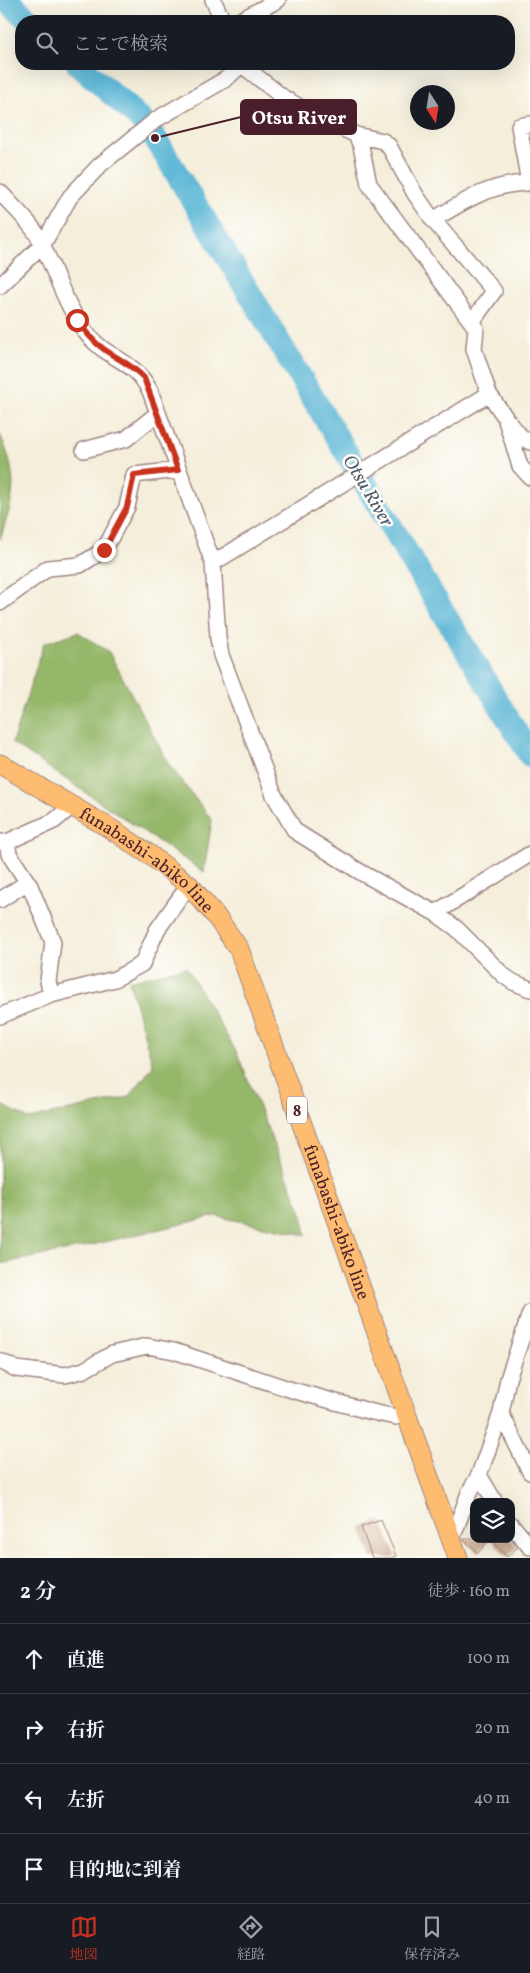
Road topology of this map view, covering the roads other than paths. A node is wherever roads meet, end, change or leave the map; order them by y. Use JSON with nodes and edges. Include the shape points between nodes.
{"nodes":[{"id":1,"x":213,"y":0,"type":"edge"},
{"id":2,"x":278,"y":0,"type":"edge"},
{"id":3,"x":220,"y":15,"type":"edge"},
{"id":4,"x":250,"y":15,"type":"edge"},
{"id":5,"x":236,"y":70,"type":"edge"},
{"id":6,"x":249,"y":70,"type":"edge"},
{"id":7,"x":530,"y":124,"type":"edge"},
{"id":8,"x":356,"y":134,"type":"junction"},
{"id":9,"x":530,"y":183,"type":"edge"},
{"id":10,"x":0,"y":192,"type":"edge"},
{"id":11,"x":433,"y":220,"type":"junction"},
{"id":12,"x":43,"y":244,"type":"junction"},
{"id":13,"x":0,"y":286,"type":"edge"},
{"id":14,"x":472,"y":322,"type":"junction"},
{"id":15,"x":489,"y":394,"type":"junction"},
{"id":16,"x":158,"y":413,"type":"junction"},
{"id":17,"x":505,"y":417,"type":"junction"},
{"id":18,"x":530,"y":442,"type":"edge"},
{"id":19,"x":84,"y":450,"type":"dead end"},
{"id":20,"x":178,"y":470,"type":"junction"},
{"id":21,"x":530,"y":478,"type":"edge"},
{"id":22,"x":213,"y":562,"type":"junction"},
{"id":23,"x":0,"y":603,"type":"edge"},
{"id":24,"x":0,"y":764,"type":"edge"},
{"id":25,"x":72,"y":806,"type":"junction"},
{"id":26,"x":4,"y":842,"type":"edge"},
{"id":27,"x":530,"y":854,"type":"edge"},
{"id":28,"x":28,"y":882,"type":"junction"},
{"id":29,"x":189,"y":885,"type":"junction"},
{"id":30,"x":0,"y":900,"type":"edge"},
{"id":31,"x":435,"y":913,"type":"junction"},
{"id":32,"x":530,"y":989,"type":"edge"},
{"id":33,"x":51,"y":995,"type":"junction"},
{"id":34,"x":0,"y":1016,"type":"edge"},
{"id":35,"x":530,"y":1313,"type":"edge"},
{"id":36,"x":0,"y":1361,"type":"edge"},
{"id":37,"x":405,"y":1412,"type":"junction"},
{"id":38,"x":501,"y":1413,"type":"junction"},
{"id":39,"x":530,"y":1472,"type":"edge"},
{"id":40,"x":479,"y":1476,"type":"junction"},
{"id":41,"x":493,"y":1498,"type":"edge"},
{"id":42,"x":515,"y":1529,"type":"edge"},
{"id":43,"x":452,"y":1539,"type":"junction"},
{"id":44,"x":530,"y":1547,"type":"edge"},
{"id":45,"x":458,"y":1558,"type":"edge"}],
"edges":[{"from":1,"to":3,"type":"street"},
{"from":2,"to":4,"type":"street"},
{"from":5,"to":12,"type":"street","via":[[226,80],[157,119],[100,166],[70,197]]},
{"from":6,"to":8,"type":"street","via":[[284,98]]},
{"from":7,"to":9,"type":"street","via":[[519,126]]},
{"from":8,"to":11,"type":"street","via":[[383,141],[389,146]]},
{"from":8,"to":14,"type":"street","via":[[369,184]]},
{"from":9,"to":11,"type":"street","via":[[508,184],[481,192]]},
{"from":10,"to":12,"type":"street"},
{"from":11,"to":14,"type":"street","via":[[494,291]]},
{"from":12,"to":13,"type":"street"},
{"from":12,"to":16,"type":"street","via":[[77,320],[96,342],[135,368],[144,378]]},
{"from":14,"to":15,"type":"street","via":[[476,328],[474,349]]},
{"from":15,"to":17,"type":"street"},
{"from":15,"to":22,"type":"street"},
{"from":16,"to":19,"type":"street","via":[[126,439]]},
{"from":16,"to":20,"type":"street"},
{"from":17,"to":18,"type":"street","via":[[520,436]]},
{"from":17,"to":21,"type":"street","via":[[520,466]]},
{"from":20,"to":22,"type":"street"},
{"from":20,"to":23,"type":"street","via":[[134,475],[127,507],[104,550],[80,565],[48,568]]},
{"from":22,"to":31,"type":"street","via":[[221,654],[258,756],[284,814],[295,831]]},
{"from":24,"to":25,"type":"main road","name":"funabashi-abiko line","number":"8"},
{"from":25,"to":26,"type":"street","via":[[54,821]]},
{"from":25,"to":29,"type":"main road","name":"funabashi-abiko line","number":"8","via":[[150,854]]},
{"from":26,"to":28,"type":"street"},
{"from":27,"to":31,"type":"street"},
{"from":28,"to":30,"type":"street"},
{"from":28,"to":33,"type":"street","via":[[54,942],[48,981]]},
{"from":29,"to":33,"type":"street","via":[[157,930],[142,964],[116,979]]},
{"from":29,"to":37,"type":"main road","name":"funabashi-abiko line","number":"8","via":[[239,949]]},
{"from":31,"to":32,"type":"street","via":[[456,928],[503,975]]},
{"from":33,"to":34,"type":"street"},
{"from":35,"to":38,"type":"street","via":[[508,1379]]},
{"from":36,"to":37,"type":"street","via":[[16,1370],[65,1375],[84,1370],[112,1354],[147,1346],[174,1350],[292,1390],[372,1412],[396,1417]]},
{"from":37,"to":43,"type":"main road","name":"funabashi-abiko line","number":"8"},
{"from":38,"to":39,"type":"street"},
{"from":38,"to":40,"type":"street"},
{"from":40,"to":41,"type":"street"},
{"from":40,"to":43,"type":"street"},
{"from":42,"to":44,"type":"street"},
{"from":43,"to":45,"type":"main road","name":"funabashi-abiko line","number":"8"}]}
